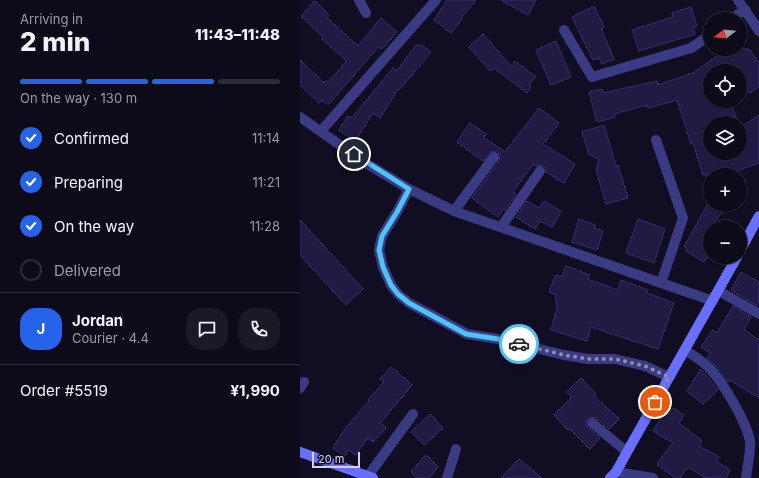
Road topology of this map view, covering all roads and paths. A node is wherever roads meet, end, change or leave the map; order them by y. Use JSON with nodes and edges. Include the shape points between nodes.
{"nodes":[{"id":1,"x":359,"y":0,"type":"edge"},
{"id":2,"x":436,"y":0,"type":"edge"},
{"id":3,"x":738,"y":0,"type":"edge"},
{"id":4,"x":745,"y":9,"type":"junction"},
{"id":5,"x":741,"y":12,"type":"edge"},
{"id":6,"x":366,"y":13,"type":"dead end"},
{"id":7,"x":564,"y":30,"type":"dead end"},
{"id":8,"x":759,"y":31,"type":"edge"},
{"id":9,"x":703,"y":40,"type":"edge"},
{"id":10,"x":300,"y":117,"type":"edge"},
{"id":11,"x":321,"y":131,"type":"junction"},
{"id":12,"x":656,"y":140,"type":"dead end"},
{"id":13,"x":494,"y":157,"type":"dead end"},
{"id":14,"x":540,"y":171,"type":"dead end"},
{"id":15,"x":409,"y":189,"type":"junction"},
{"id":16,"x":454,"y":211,"type":"junction"},
{"id":17,"x":759,"y":216,"type":"edge"},
{"id":18,"x":501,"y":227,"type":"junction"},
{"id":19,"x":747,"y":238,"type":"edge"},
{"id":20,"x":733,"y":264,"type":"edge"},
{"id":21,"x":661,"y":283,"type":"junction"},
{"id":22,"x":718,"y":291,"type":"junction"},
{"id":23,"x":712,"y":301,"type":"junction"},
{"id":24,"x":759,"y":314,"type":"edge"},
{"id":25,"x":685,"y":350,"type":"junction"},
{"id":26,"x":669,"y":377,"type":"junction"},
{"id":27,"x":413,"y":414,"type":"dead end"},
{"id":28,"x":592,"y":423,"type":"dead end"},
{"id":29,"x":456,"y":449,"type":"dead end"},
{"id":30,"x":300,"y":452,"type":"edge"},
{"id":31,"x":627,"y":452,"type":"junction"},
{"id":32,"x":613,"y":475,"type":"edge"},
{"id":33,"x":371,"y":477,"type":"edge"},
{"id":34,"x":447,"y":478,"type":"edge"},
{"id":35,"x":653,"y":478,"type":"edge"},
{"id":36,"x":746,"y":478,"type":"edge"}],
"edges":[{"from":1,"to":6,"type":"street"},
{"from":2,"to":11,"type":"street"},
{"from":3,"to":4,"type":"street"},
{"from":4,"to":5,"type":"street"},
{"from":4,"to":8,"type":"street"},
{"from":7,"to":9,"type":"street","via":[[592,77],[691,48]]},
{"from":10,"to":11,"type":"street"},
{"from":11,"to":15,"type":"street","via":[[364,162]]},
{"from":12,"to":21,"type":"street","via":[[684,218]]},
{"from":13,"to":16,"type":"street"},
{"from":14,"to":18,"type":"street"},
{"from":15,"to":16,"type":"street"},
{"from":15,"to":26,"type":"street","via":[[382,236],[379,250],[391,285],[409,303],[466,334],[564,355],[588,359],[615,359],[645,366]]},
{"from":16,"to":18,"type":"street"},
{"from":17,"to":19,"type":"street"},
{"from":18,"to":21,"type":"street"},
{"from":20,"to":22,"type":"street"},
{"from":21,"to":23,"type":"street"},
{"from":22,"to":23,"type":"street"},
{"from":22,"to":24,"type":"street"},
{"from":23,"to":25,"type":"street"},
{"from":25,"to":26,"type":"street"},
{"from":25,"to":36,"type":"street","via":[[714,374],[743,423],[750,442]]},
{"from":26,"to":31,"type":"street"},
{"from":27,"to":33,"type":"street"},
{"from":28,"to":31,"type":"street"},
{"from":29,"to":34,"type":"street"},
{"from":30,"to":33,"type":"street"},
{"from":31,"to":32,"type":"street"},
{"from":32,"to":35,"type":"street"}]}
